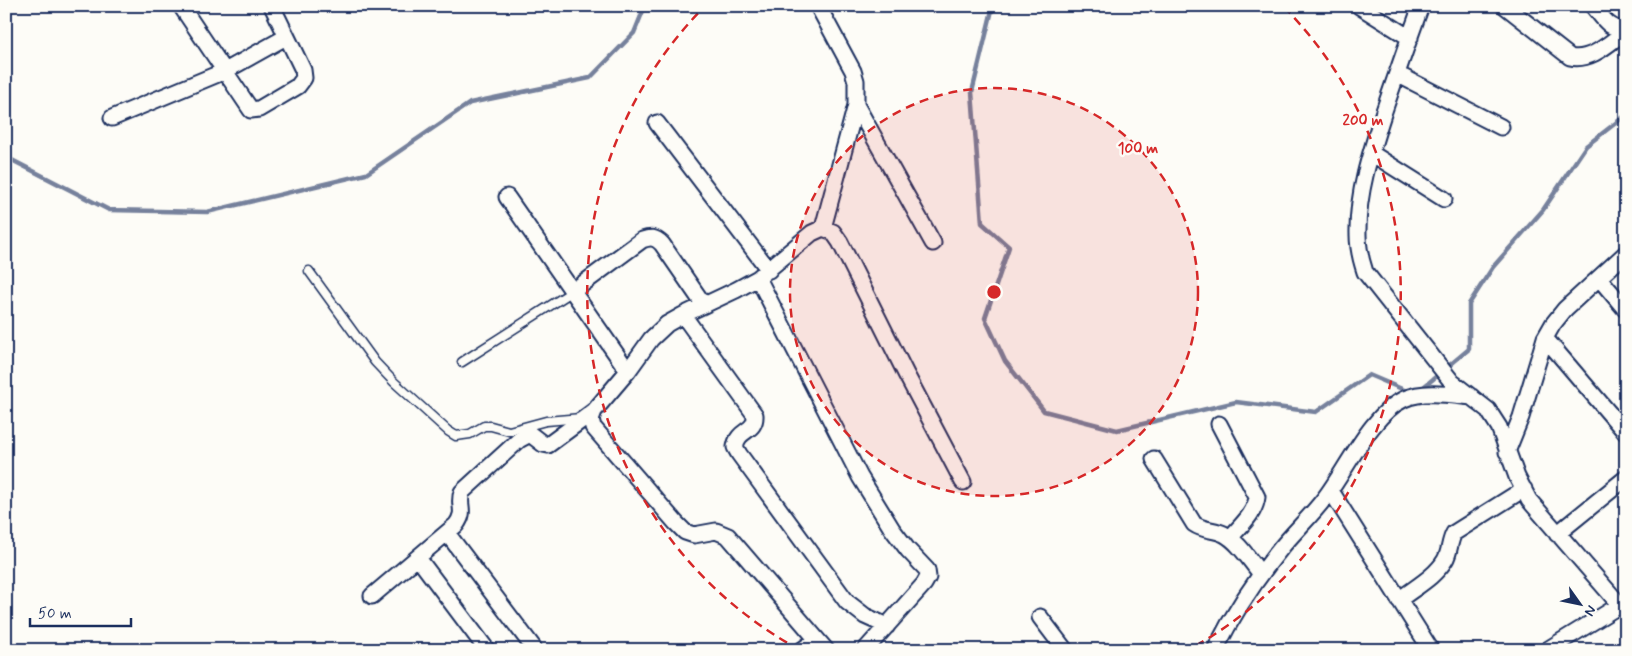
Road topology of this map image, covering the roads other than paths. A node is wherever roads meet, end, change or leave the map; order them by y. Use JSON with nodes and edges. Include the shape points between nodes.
{"nodes":[{"id":1,"x":181,"y":6,"type":"edge"},
{"id":2,"x":272,"y":6,"type":"edge"},
{"id":3,"x":818,"y":6,"type":"edge"},
{"id":4,"x":1360,"y":6,"type":"edge"},
{"id":5,"x":1421,"y":6,"type":"edge"},
{"id":6,"x":1505,"y":6,"type":"edge"},
{"id":7,"x":1593,"y":6,"type":"edge"},
{"id":8,"x":1626,"y":31,"type":"edge"},
{"id":9,"x":286,"y":38,"type":"junction"},
{"id":10,"x":1410,"y":38,"type":"junction"},
{"id":11,"x":226,"y":71,"type":"junction"},
{"id":12,"x":1396,"y":74,"type":"junction"},
{"id":13,"x":856,"y":105,"type":"junction"},
{"id":14,"x":112,"y":118,"type":"dead end"},
{"id":15,"x":657,"y":123,"type":"dead end"},
{"id":16,"x":1501,"y":128,"type":"dead end"},
{"id":17,"x":1370,"y":153,"type":"junction"},
{"id":18,"x":508,"y":197,"type":"dead end"},
{"id":19,"x":1444,"y":199,"type":"dead end"},
{"id":20,"x":822,"y":228,"type":"junction"},
{"id":21,"x":933,"y":243,"type":"dead end"},
{"id":22,"x":1626,"y":253,"type":"edge"},
{"id":23,"x":308,"y":271,"type":"dead end"},
{"id":24,"x":763,"y":274,"type":"junction"},
{"id":25,"x":1599,"y":278,"type":"junction"},
{"id":26,"x":573,"y":291,"type":"junction"},
{"id":27,"x":704,"y":305,"type":"junction"},
{"id":28,"x":1626,"y":310,"type":"edge"},
{"id":29,"x":682,"y":315,"type":"junction"},
{"id":30,"x":1545,"y":338,"type":"junction"},
{"id":31,"x":462,"y":362,"type":"dead end"},
{"id":32,"x":628,"y":371,"type":"junction"},
{"id":33,"x":1472,"y":397,"type":"junction"},
{"id":34,"x":590,"y":414,"type":"junction"},
{"id":35,"x":1219,"y":424,"type":"dead end"},
{"id":36,"x":1626,"y":433,"type":"edge"},
{"id":37,"x":1507,"y":452,"type":"junction"},
{"id":38,"x":1154,"y":459,"type":"dead end"},
{"id":39,"x":1626,"y":478,"type":"edge"},
{"id":40,"x":963,"y":482,"type":"dead end"},
{"id":41,"x":1524,"y":489,"type":"junction"},
{"id":42,"x":1331,"y":490,"type":"junction"},
{"id":43,"x":447,"y":533,"type":"junction"},
{"id":44,"x":1557,"y":534,"type":"junction"},
{"id":45,"x":1230,"y":538,"type":"junction"},
{"id":46,"x":418,"y":558,"type":"junction"},
{"id":47,"x":1261,"y":574,"type":"junction"},
{"id":48,"x":372,"y":596,"type":"dead end"},
{"id":49,"x":1399,"y":600,"type":"junction"},
{"id":50,"x":1623,"y":608,"type":"edge"},
{"id":51,"x":1040,"y":617,"type":"dead end"},
{"id":52,"x":887,"y":626,"type":"junction"},
{"id":53,"x":821,"y":645,"type":"edge"},
{"id":54,"x":533,"y":647,"type":"dead end"},
{"id":55,"x":488,"y":650,"type":"edge"},
{"id":56,"x":802,"y":650,"type":"edge"},
{"id":57,"x":865,"y":650,"type":"edge"},
{"id":58,"x":1065,"y":650,"type":"edge"},
{"id":59,"x":1215,"y":650,"type":"edge"},
{"id":60,"x":1431,"y":650,"type":"edge"},
{"id":61,"x":1547,"y":650,"type":"edge"}],
"edges":[{"from":1,"to":11,"type":"street"},
{"from":2,"to":9,"type":"street"},
{"from":3,"to":13,"type":"street","via":[[853,71]]},
{"from":4,"to":10,"type":"street"},
{"from":5,"to":10,"type":"street"},
{"from":6,"to":8,"type":"street","via":[[1570,57],[1579,59],[1589,57]]},
{"from":7,"to":8,"type":"street","via":[[1610,26]]},
{"from":9,"to":11,"type":"street"},
{"from":9,"to":11,"type":"street","via":[[304,78],[298,86],[259,109],[251,110]]},
{"from":10,"to":12,"type":"street"},
{"from":11,"to":14,"type":"street"},
{"from":12,"to":16,"type":"street"},
{"from":12,"to":17,"type":"street"},
{"from":13,"to":20,"type":"street"},
{"from":13,"to":21,"type":"street"},
{"from":15,"to":24,"type":"street"},
{"from":17,"to":19,"type":"street"},
{"from":17,"to":33,"type":"street","via":[[1359,204],[1358,235],[1365,272],[1452,382]]},
{"from":18,"to":26,"type":"street"},
{"from":20,"to":24,"type":"street","via":[[812,232]]},
{"from":20,"to":40,"type":"street","via":[[833,232],[840,242]]},
{"from":22,"to":25,"type":"street"},
{"from":23,"to":34,"type":"lane","via":[[383,372],[456,436],[470,434],[484,426],[509,431]]},
{"from":24,"to":27,"type":"street"},
{"from":24,"to":52,"type":"street","via":[[860,477],[892,529],[927,570],[924,584]]},
{"from":25,"to":28,"type":"street"},
{"from":25,"to":30,"type":"street","via":[[1565,309]]},
{"from":26,"to":27,"type":"street","via":[[650,237],[662,244]]},
{"from":26,"to":31,"type":"lane"},
{"from":26,"to":32,"type":"street"},
{"from":27,"to":29,"type":"street"},
{"from":29,"to":32,"type":"street","via":[[651,339]]},
{"from":29,"to":52,"type":"street","via":[[755,415],[750,429],[736,439],[735,447],[739,454],[847,602],[865,616]]},
{"from":30,"to":36,"type":"street"},
{"from":30,"to":37,"type":"street"},
{"from":32,"to":34,"type":"street"},
{"from":33,"to":37,"type":"street","via":[[1488,410],[1500,427]]},
{"from":33,"to":42,"type":"street","via":[[1423,394],[1404,399],[1386,412],[1368,433]]},
{"from":34,"to":43,"type":"street","via":[[548,445],[530,434],[519,440],[462,492],[461,519]]},
{"from":34,"to":53,"type":"street","via":[[593,427],[685,532],[716,531],[728,536]]},
{"from":35,"to":45,"type":"street","via":[[1257,497],[1252,512]]},
{"from":37,"to":41,"type":"street"},
{"from":38,"to":45,"type":"street","via":[[1194,524]]},
{"from":39,"to":44,"type":"street"},
{"from":41,"to":44,"type":"street"},
{"from":41,"to":49,"type":"street","via":[[1454,533],[1447,557],[1436,572]]},
{"from":42,"to":47,"type":"street"},
{"from":42,"to":49,"type":"street"},
{"from":43,"to":46,"type":"street"},
{"from":43,"to":54,"type":"street"},
{"from":44,"to":50,"type":"street"},
{"from":45,"to":47,"type":"street"},
{"from":46,"to":48,"type":"street"},
{"from":46,"to":55,"type":"street"},
{"from":47,"to":59,"type":"street"},
{"from":49,"to":60,"type":"street"},
{"from":50,"to":61,"type":"street"},
{"from":51,"to":58,"type":"street"},
{"from":52,"to":57,"type":"street"},
{"from":53,"to":56,"type":"street"}]}
